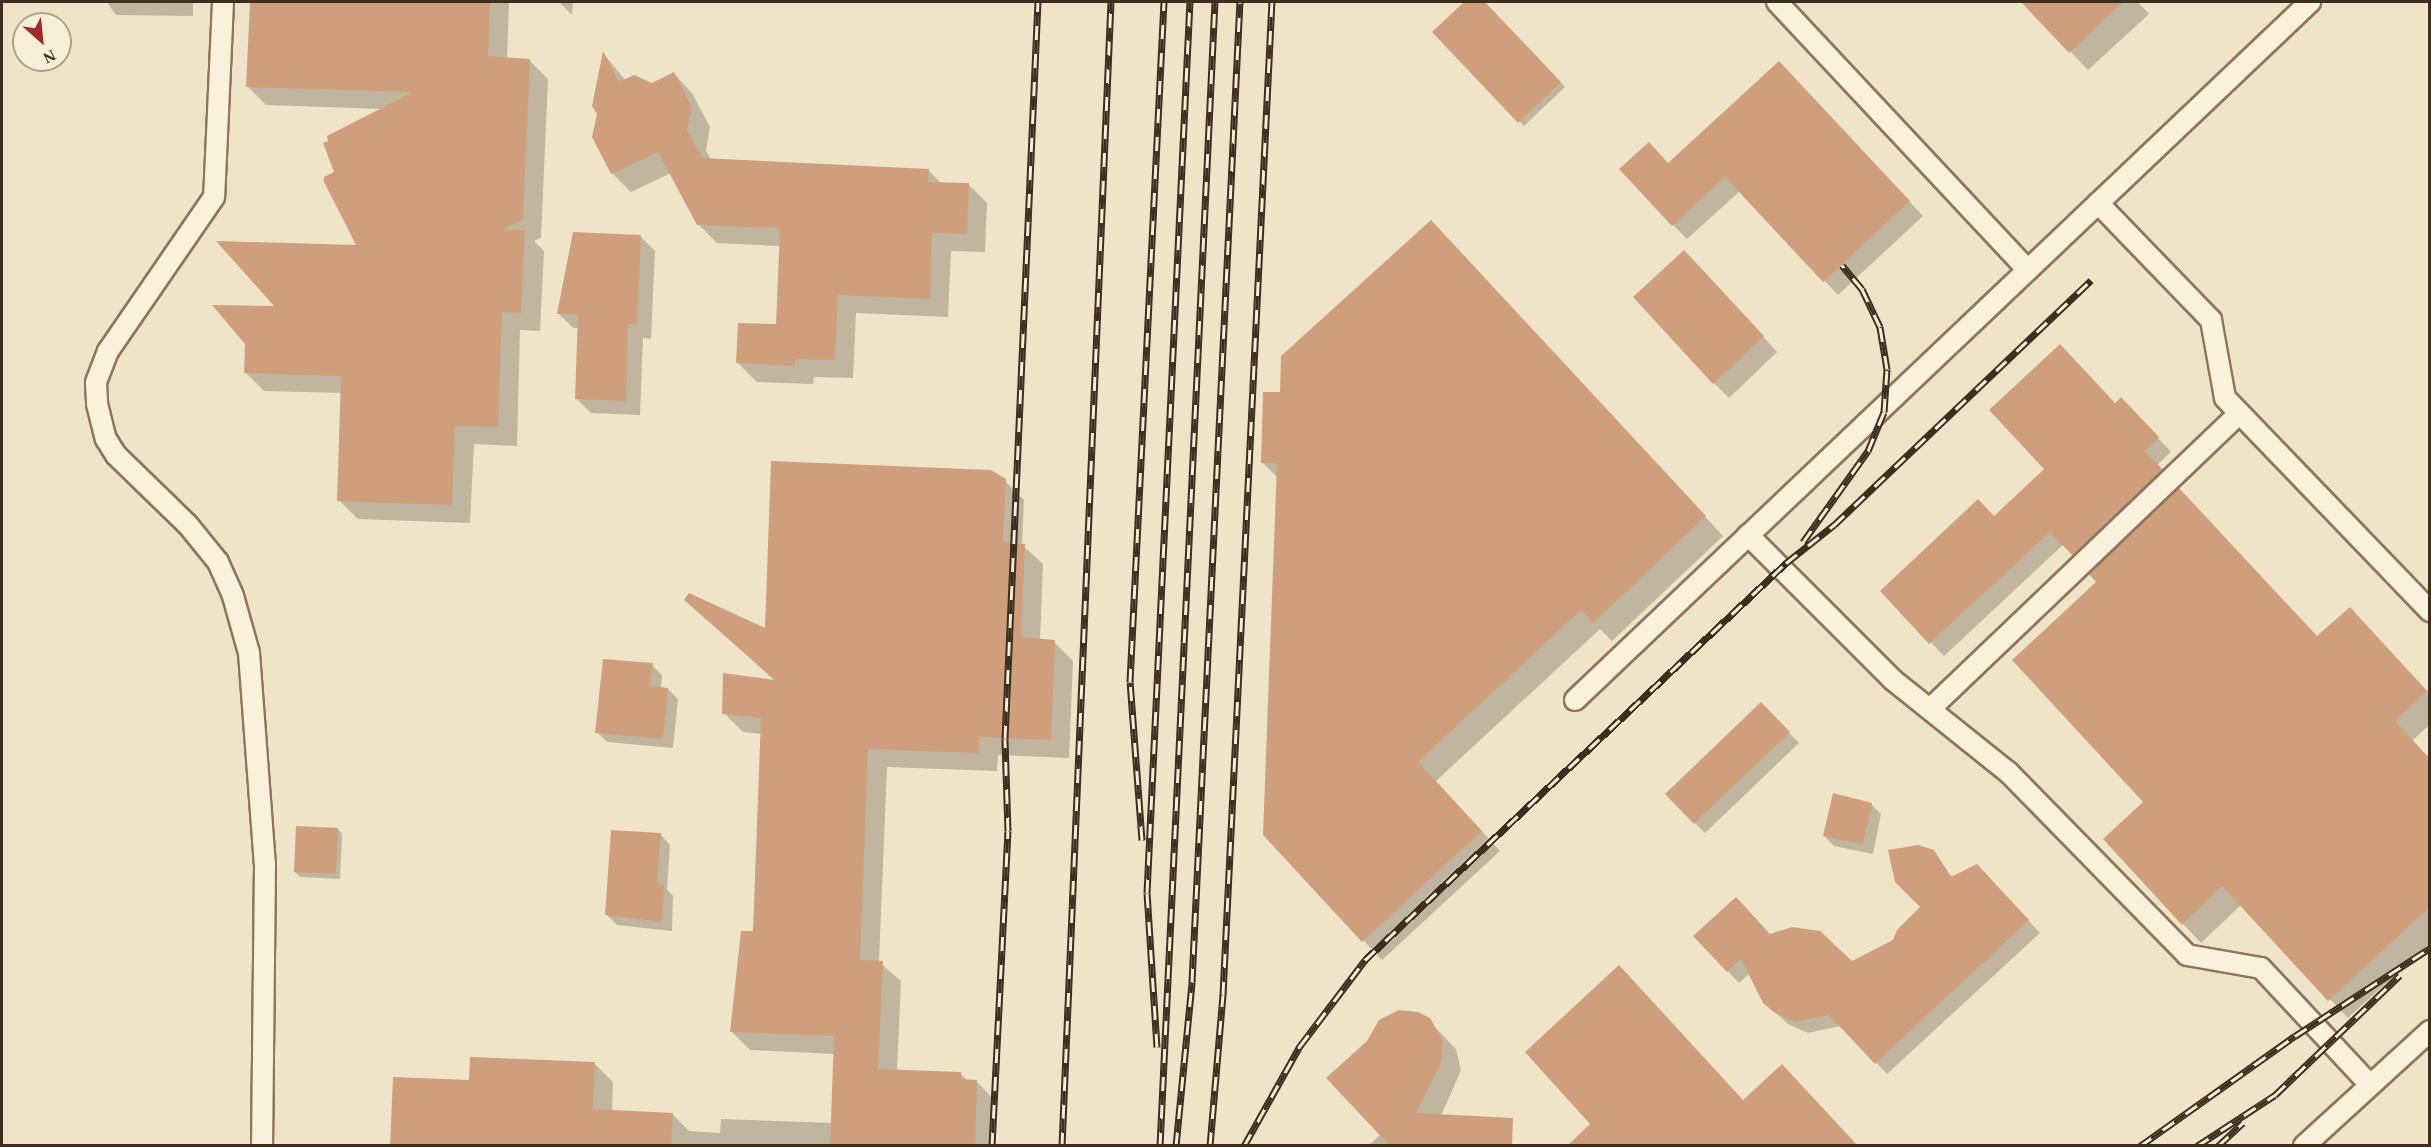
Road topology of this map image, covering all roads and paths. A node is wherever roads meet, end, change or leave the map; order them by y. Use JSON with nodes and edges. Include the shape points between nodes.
{"nodes":[{"id":1,"x":223,"y":2,"type":"edge"},
{"id":2,"x":1777,"y":2,"type":"edge"},
{"id":3,"x":2310,"y":2,"type":"edge"},
{"id":4,"x":2098,"y":203,"type":"junction"},
{"id":5,"x":2028,"y":270,"type":"junction"},
{"id":6,"x":2239,"y":414,"type":"junction"},
{"id":7,"x":1748,"y":535,"type":"junction"},
{"id":8,"x":2430,"y":611,"type":"edge"},
{"id":9,"x":1575,"y":700,"type":"dead end"},
{"id":10,"x":1930,"y":709,"type":"junction"},
{"id":11,"x":2430,"y":1031,"type":"edge"},
{"id":12,"x":2370,"y":1085,"type":"junction"},
{"id":13,"x":262,"y":1146,"type":"edge"},
{"id":14,"x":2304,"y":1146,"type":"edge"}],
"edges":[{"from":1,"to":13,"type":"lane","via":[[214,197],[108,351],[96,383],[99,421],[106,439],[130,470],[188,525],[218,562],[233,596],[249,653],[265,864]]},
{"from":2,"to":5,"type":"lane"},
{"from":3,"to":4,"type":"lane"},
{"from":4,"to":5,"type":"lane"},
{"from":4,"to":6,"type":"lane","via":[[2211,320],[2225,398]]},
{"from":5,"to":7,"type":"lane"},
{"from":6,"to":8,"type":"lane"},
{"from":6,"to":10,"type":"lane"},
{"from":7,"to":9,"type":"lane"},
{"from":7,"to":10,"type":"lane","via":[[1893,680]]},
{"from":10,"to":12,"type":"lane","via":[[2008,772],[2187,955],[2261,968]]},
{"from":11,"to":12,"type":"lane"},
{"from":12,"to":14,"type":"lane"}]}
